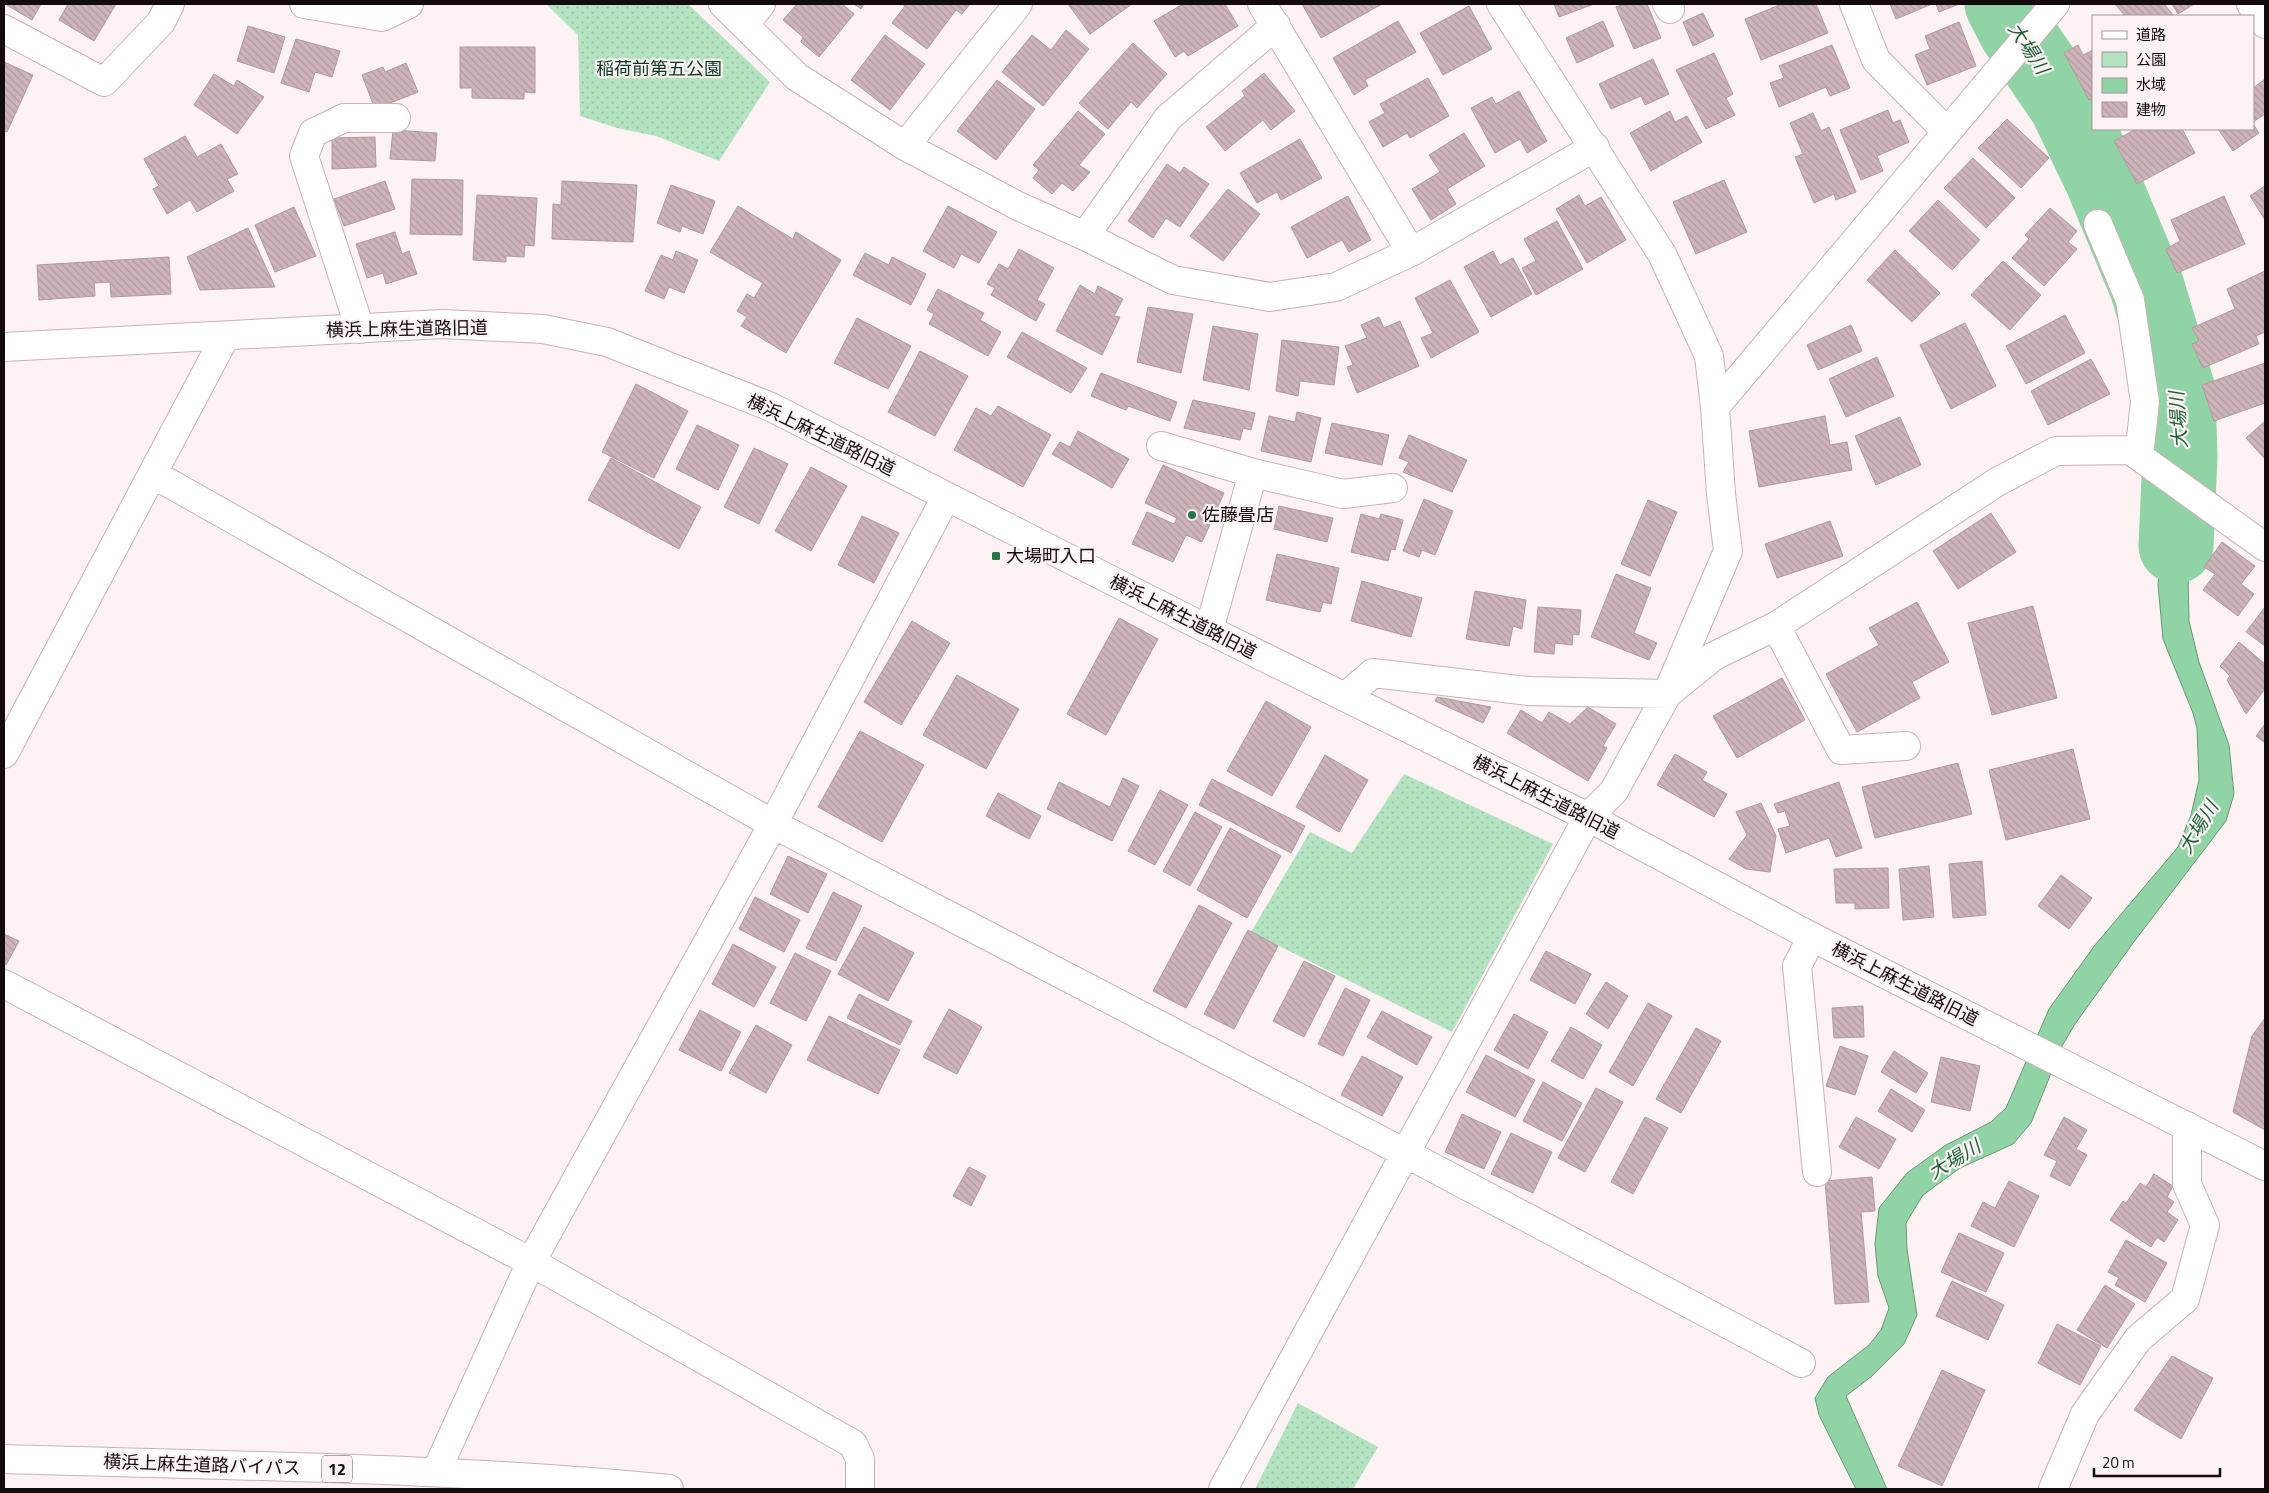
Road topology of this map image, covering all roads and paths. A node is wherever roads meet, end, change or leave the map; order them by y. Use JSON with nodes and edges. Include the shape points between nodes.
{"nodes":[{"id":1,"x":170,"y":4,"type":"edge"},
{"id":2,"x":304,"y":4,"type":"edge"},
{"id":3,"x":409,"y":4,"type":"edge"},
{"id":4,"x":722,"y":4,"type":"edge"},
{"id":5,"x":1018,"y":4,"type":"edge"},
{"id":6,"x":1501,"y":4,"type":"edge"},
{"id":7,"x":1854,"y":4,"type":"edge"},
{"id":8,"x":2251,"y":4,"type":"edge"},
{"id":9,"x":2047,"y":13,"type":"edge"},
{"id":10,"x":753,"y":14,"type":"edge"},
{"id":11,"x":1269,"y":14,"type":"edge"},
{"id":12,"x":2265,"y":24,"type":"edge"},
{"id":13,"x":4,"y":29,"type":"edge"},
{"id":14,"x":396,"y":118,"type":"dead end"},
{"id":15,"x":1947,"y":132,"type":"junction"},
{"id":16,"x":905,"y":146,"type":"junction"},
{"id":17,"x":1595,"y":147,"type":"junction"},
{"id":18,"x":2098,"y":224,"type":"dead end"},
{"id":19,"x":1085,"y":236,"type":"junction"},
{"id":20,"x":1411,"y":252,"type":"junction"},
{"id":21,"x":360,"y":329,"type":"junction"},
{"id":22,"x":225,"y":337,"type":"junction"},
{"id":23,"x":4,"y":347,"type":"edge"},
{"id":24,"x":1715,"y":407,"type":"junction"},
{"id":25,"x":1161,"y":446,"type":"dead end"},
{"id":26,"x":2149,"y":463,"type":"junction"},
{"id":27,"x":1253,"y":473,"type":"junction"},
{"id":28,"x":153,"y":474,"type":"junction"},
{"id":29,"x":1394,"y":488,"type":"dead end"},
{"id":30,"x":946,"y":497,"type":"junction"},
{"id":31,"x":2265,"y":547,"type":"edge"},
{"id":32,"x":1776,"y":626,"type":"junction"},
{"id":33,"x":1209,"y":630,"type":"junction"},
{"id":34,"x":1667,"y":694,"type":"junction"},
{"id":35,"x":1345,"y":697,"type":"junction"},
{"id":36,"x":1906,"y":746,"type":"dead end"},
{"id":37,"x":4,"y":754,"type":"edge"},
{"id":38,"x":1588,"y":818,"type":"junction"},
{"id":39,"x":773,"y":824,"type":"junction"},
{"id":40,"x":1812,"y":937,"type":"junction"},
{"id":41,"x":4,"y":984,"type":"edge"},
{"id":42,"x":2187,"y":1126,"type":"junction"},
{"id":43,"x":1407,"y":1154,"type":"junction"},
{"id":44,"x":2265,"y":1166,"type":"edge"},
{"id":45,"x":1816,"y":1172,"type":"dead end"},
{"id":46,"x":531,"y":1262,"type":"junction"},
{"id":47,"x":1801,"y":1363,"type":"dead end"},
{"id":48,"x":4,"y":1460,"type":"edge"},
{"id":49,"x":436,"y":1472,"type":"junction"},
{"id":50,"x":669,"y":1489,"type":"edge"},
{"id":51,"x":860,"y":1489,"type":"edge"},
{"id":52,"x":1222,"y":1489,"type":"edge"},
{"id":53,"x":2053,"y":1489,"type":"edge"}],
"edges":[{"from":1,"to":13,"type":"street","via":[[161,22],[104,82]]},
{"from":2,"to":3,"type":"street","via":[[382,17]]},
{"from":4,"to":10,"type":"street"},
{"from":5,"to":16,"type":"street"},
{"from":6,"to":17,"type":"street"},
{"from":7,"to":15,"type":"street","via":[[1876,60]]},
{"from":8,"to":12,"type":"street"},
{"from":9,"to":15,"type":"street"},
{"from":10,"to":16,"type":"street","via":[[796,77]]},
{"from":11,"to":19,"type":"street","via":[[1168,118]]},
{"from":11,"to":20,"type":"street"},
{"from":14,"to":21,"type":"street","via":[[344,118],[313,132],[304,156]]},
{"from":15,"to":24,"type":"street"},
{"from":16,"to":19,"type":"street","via":[[1018,206]]},
{"from":17,"to":20,"type":"street"},
{"from":17,"to":24,"type":"street","via":[[1662,254],[1705,347]]},
{"from":18,"to":26,"type":"street","via":[[2130,300],[2145,402]]},
{"from":19,"to":20,"type":"street","via":[[1173,280],[1270,297],[1336,287]]},
{"from":21,"to":22,"type":"street","name":"横浜上麻生道路旧道"},
{"from":21,"to":30,"type":"street","name":"横浜上麻生道路旧道","via":[[442,324],[543,329],[607,342],[771,407]]},
{"from":22,"to":23,"type":"street","name":"横浜上麻生道路旧道"},
{"from":22,"to":28,"type":"street"},
{"from":24,"to":34,"type":"street","via":[[1728,551]]},
{"from":25,"to":27,"type":"street"},
{"from":26,"to":31,"type":"street"},
{"from":26,"to":32,"type":"street","via":[[2130,450],[2056,451],[1998,482]]},
{"from":27,"to":29,"type":"street","via":[[1343,494]]},
{"from":27,"to":33,"type":"street"},
{"from":28,"to":37,"type":"street"},
{"from":28,"to":39,"type":"street"},
{"from":30,"to":33,"type":"street","name":"横浜上麻生道路旧道"},
{"from":30,"to":39,"type":"street"},
{"from":32,"to":34,"type":"street","via":[[1714,656]]},
{"from":32,"to":36,"type":"street","via":[[1841,750]]},
{"from":33,"to":35,"type":"street","name":"横浜上麻生道路旧道"},
{"from":34,"to":35,"type":"street","via":[[1528,691],[1373,673]]},
{"from":34,"to":38,"type":"street","via":[[1614,791]]},
{"from":35,"to":38,"type":"street","name":"横浜上麻生道路旧道"},
{"from":38,"to":40,"type":"street","name":"横浜上麻生道路旧道"},
{"from":38,"to":43,"type":"street"},
{"from":39,"to":43,"type":"street"},
{"from":39,"to":46,"type":"street"},
{"from":40,"to":42,"type":"street","name":"横浜上麻生道路旧道"},
{"from":40,"to":45,"type":"street","via":[[1797,966]]},
{"from":41,"to":46,"type":"street"},
{"from":42,"to":44,"type":"street","name":"横浜上麻生道路旧道"},
{"from":42,"to":53,"type":"street","via":[[2187,1184],[2205,1225],[2185,1299],[2138,1339],[2085,1414]]},
{"from":43,"to":47,"type":"street"},
{"from":43,"to":52,"type":"street"},
{"from":46,"to":49,"type":"street"},
{"from":46,"to":51,"type":"street","via":[[853,1444],[860,1459]]},
{"from":48,"to":49,"type":"street","name":"横浜上麻生道路バイパス","number":"12"},
{"from":49,"to":50,"type":"street","name":"横浜上麻生道路バイパス","number":"12"}]}
